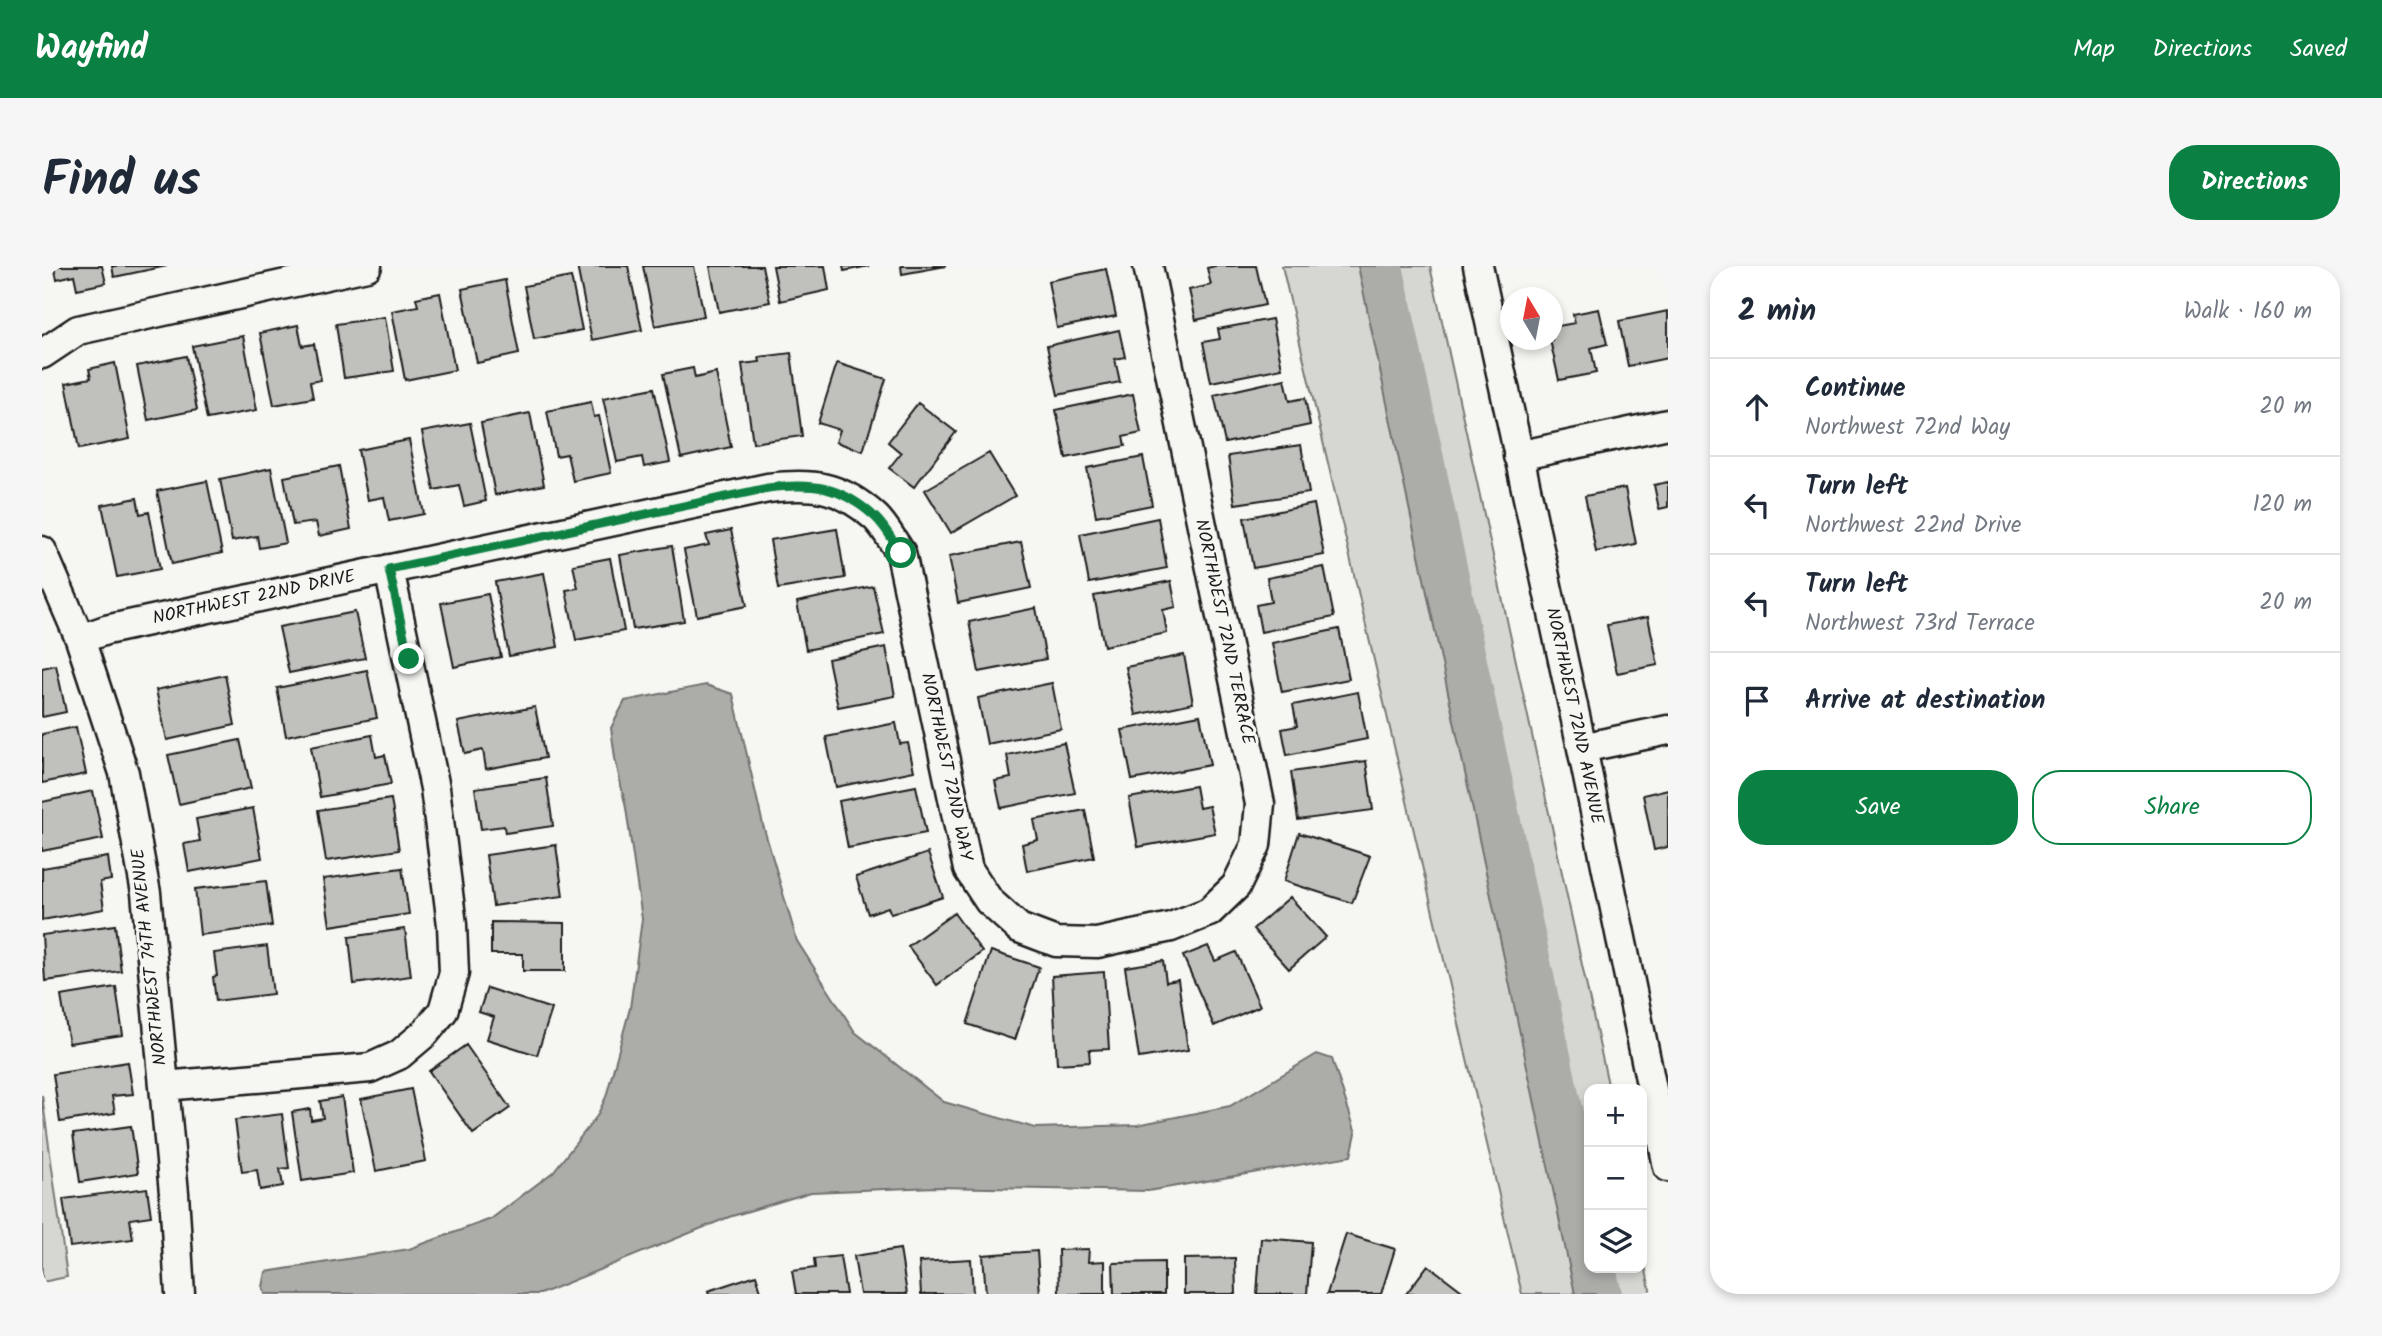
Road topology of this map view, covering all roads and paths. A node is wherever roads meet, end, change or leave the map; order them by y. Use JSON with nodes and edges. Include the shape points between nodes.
{"nodes":[{"id":1,"x":367,"y":266,"type":"edge"},
{"id":2,"x":1149,"y":266,"type":"edge"},
{"id":3,"x":1478,"y":266,"type":"edge"},
{"id":4,"x":42,"y":354,"type":"edge"},
{"id":5,"x":1668,"y":424,"type":"edge"},
{"id":6,"x":1518,"y":456,"type":"junction"},
{"id":7,"x":840,"y":493,"type":"joint"},
{"id":8,"x":42,"y":551,"type":"edge"},
{"id":9,"x":389,"y":569,"type":"junction"},
{"id":10,"x":80,"y":639,"type":"junction"},
{"id":11,"x":1668,"y":730,"type":"edge"},
{"id":12,"x":1582,"y":748,"type":"junction"},
{"id":13,"x":1138,"y":934,"type":"joint"},
{"id":14,"x":1655,"y":1048,"type":"edge"},
{"id":15,"x":164,"y":1086,"type":"junction"},
{"id":16,"x":1668,"y":1167,"type":"edge"},
{"id":17,"x":180,"y":1294,"type":"edge"}],
"edges":[{"from":1,"to":4,"type":"street","via":[[114,320],[78,330]]},
{"from":2,"to":13,"type":"street","name":"NORTHWEST 72ND TERRACE","via":[[1260,804],[1256,845],[1236,886],[1209,912]]},
{"from":3,"to":6,"type":"street","name":"NORTHWEST 72ND AVENUE"},
{"from":5,"to":6,"type":"street"},
{"from":6,"to":12,"type":"street","name":"NORTHWEST 72ND AVENUE"},
{"from":7,"to":9,"type":"street","name":"NORTHWEST 22ND DRIVE","via":[[804,484],[768,488]]},
{"from":7,"to":13,"type":"street","name":"NORTHWEST 72ND WAY","via":[[877,518],[901,553],[968,869],[989,901],[1019,928],[1056,942],[1097,943]]},
{"from":8,"to":10,"type":"street","name":"NORTHWEST 74TH AVENUE"},
{"from":9,"to":10,"type":"street","name":"NORTHWEST 22ND DRIVE"},
{"from":9,"to":15,"type":"street","via":[[435,788],[452,925],[454,973],[443,1011],[399,1055],[370,1068]]},
{"from":10,"to":15,"type":"street","name":"NORTHWEST 74TH AVENUE","via":[[124,774],[146,893]]},
{"from":11,"to":12,"type":"street"},
{"from":12,"to":14,"type":"street","name":"NORTHWEST 72ND AVENUE"},
{"from":14,"to":16,"type":"street","name":"NORTHWEST 72ND AVENUE"},
{"from":15,"to":17,"type":"street","name":"NORTHWEST 74TH AVENUE"}]}
